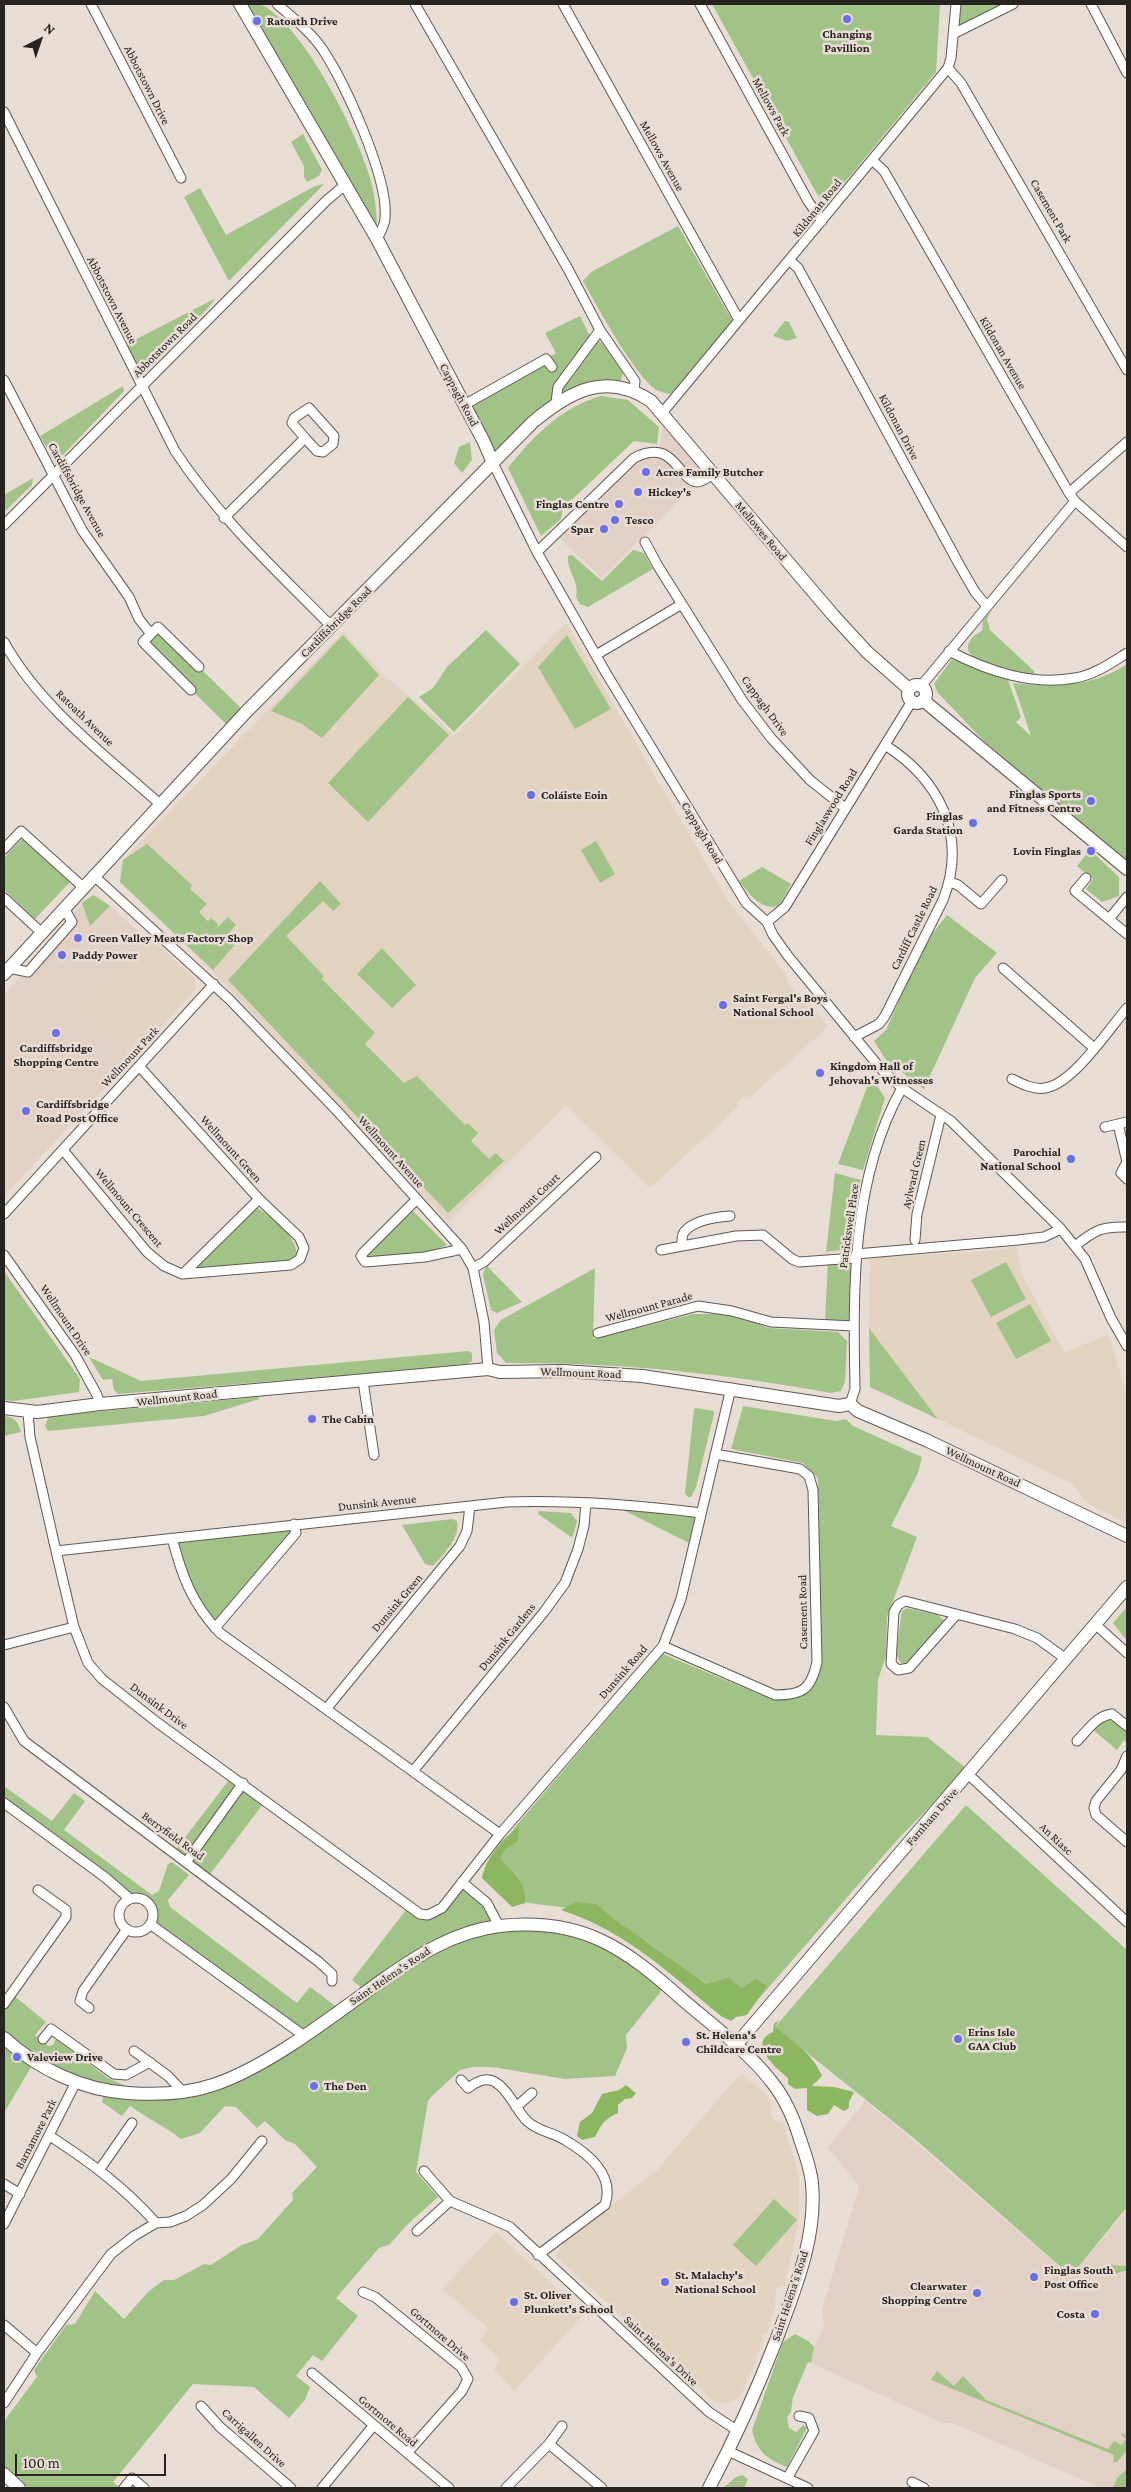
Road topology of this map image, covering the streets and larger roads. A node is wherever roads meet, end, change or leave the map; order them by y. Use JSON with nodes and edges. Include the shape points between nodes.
{"nodes":[{"id":1,"x":91,"y":4,"type":"edge"},
{"id":2,"x":240,"y":4,"type":"edge"},
{"id":3,"x":277,"y":4,"type":"edge"},
{"id":4,"x":415,"y":4,"type":"edge"},
{"id":5,"x":563,"y":4,"type":"edge"},
{"id":6,"x":700,"y":4,"type":"edge"},
{"id":7,"x":956,"y":4,"type":"edge"},
{"id":8,"x":1014,"y":4,"type":"edge"},
{"id":9,"x":1091,"y":4,"type":"edge"},
{"id":10,"x":953,"y":34,"type":"junction"},
{"id":11,"x":948,"y":68,"type":"junction"},
{"id":12,"x":1127,"y":73,"type":"edge"},
{"id":13,"x":4,"y":112,"type":"edge"},
{"id":14,"x":872,"y":160,"type":"junction"},
{"id":15,"x":181,"y":178,"type":"dead end"},
{"id":16,"x":346,"y":184,"type":"junction"},
{"id":17,"x":822,"y":221,"type":"junction"},
{"id":18,"x":378,"y":240,"type":"junction"},
{"id":19,"x":790,"y":261,"type":"junction"},
{"id":20,"x":740,"y":320,"type":"junction"},
{"id":21,"x":600,"y":330,"type":"junction"},
{"id":22,"x":552,"y":367,"type":"dead end"},
{"id":23,"x":1127,"y":370,"type":"edge"},
{"id":24,"x":4,"y":380,"type":"edge"},
{"id":25,"x":142,"y":386,"type":"junction"},
{"id":26,"x":608,"y":386,"type":"joint"},
{"id":27,"x":634,"y":391,"type":"junction"},
{"id":28,"x":556,"y":402,"type":"junction"},
{"id":29,"x":464,"y":405,"type":"junction"},
{"id":30,"x":663,"y":412,"type":"junction"},
{"id":31,"x":305,"y":438,"type":"junction"},
{"id":32,"x":1127,"y":442,"type":"edge"},
{"id":33,"x":493,"y":464,"type":"junction"},
{"id":34,"x":714,"y":474,"type":"junction"},
{"id":35,"x":54,"y":475,"type":"junction"},
{"id":36,"x":1072,"y":497,"type":"junction"},
{"id":37,"x":224,"y":518,"type":"junction"},
{"id":38,"x":4,"y":525,"type":"edge"},
{"id":39,"x":645,"y":542,"type":"dead end"},
{"id":40,"x":1127,"y":547,"type":"edge"},
{"id":41,"x":537,"y":552,"type":"junction"},
{"id":42,"x":682,"y":604,"type":"junction"},
{"id":43,"x":986,"y":605,"type":"junction"},
{"id":44,"x":331,"y":626,"type":"junction"},
{"id":45,"x":151,"y":634,"type":"junction"},
{"id":46,"x":4,"y":642,"type":"edge"},
{"id":47,"x":949,"y":651,"type":"junction"},
{"id":48,"x":1127,"y":653,"type":"edge"},
{"id":49,"x":596,"y":655,"type":"junction"},
{"id":50,"x":7,"y":657,"type":"edge"},
{"id":51,"x":199,"y":667,"type":"dead end"},
{"id":52,"x":191,"y":690,"type":"dead end"},
{"id":53,"x":916,"y":694,"type":"junction"},
{"id":54,"x":885,"y":745,"type":"junction"},
{"id":55,"x":160,"y":804,"type":"junction"},
{"id":56,"x":845,"y":808,"type":"junction"},
{"id":57,"x":4,"y":849,"type":"edge"},
{"id":58,"x":1127,"y":869,"type":"edge"},
{"id":59,"x":93,"y":875,"type":"junction"},
{"id":60,"x":1086,"y":878,"type":"dead end"},
{"id":61,"x":1002,"y":880,"type":"dead end"},
{"id":62,"x":950,"y":882,"type":"junction"},
{"id":63,"x":83,"y":887,"type":"junction"},
{"id":64,"x":4,"y":898,"type":"edge"},
{"id":65,"x":1127,"y":898,"type":"edge"},
{"id":66,"x":64,"y":908,"type":"junction"},
{"id":67,"x":1108,"y":919,"type":"junction"},
{"id":68,"x":767,"y":922,"type":"junction"},
{"id":69,"x":42,"y":933,"type":"junction"},
{"id":70,"x":1127,"y":934,"type":"edge"},
{"id":71,"x":1003,"y":968,"type":"dead end"},
{"id":72,"x":6,"y":971,"type":"edge"},
{"id":73,"x":214,"y":984,"type":"junction"},
{"id":74,"x":1127,"y":1008,"type":"edge"},
{"id":75,"x":854,"y":1037,"type":"junction"},
{"id":76,"x":1094,"y":1048,"type":"junction"},
{"id":77,"x":138,"y":1066,"type":"junction"},
{"id":78,"x":1012,"y":1079,"type":"dead end"},
{"id":79,"x":902,"y":1088,"type":"junction"},
{"id":80,"x":941,"y":1115,"type":"junction"},
{"id":81,"x":1123,"y":1123,"type":"edge"},
{"id":82,"x":1105,"y":1126,"type":"dead end"},
{"id":83,"x":63,"y":1150,"type":"junction"},
{"id":84,"x":596,"y":1157,"type":"dead end"},
{"id":85,"x":1127,"y":1179,"type":"edge"},
{"id":86,"x":259,"y":1199,"type":"junction"},
{"id":87,"x":417,"y":1199,"type":"junction"},
{"id":88,"x":4,"y":1214,"type":"edge"},
{"id":89,"x":730,"y":1216,"type":"dead end"},
{"id":90,"x":1127,"y":1226,"type":"edge"},
{"id":91,"x":1061,"y":1229,"type":"junction"},
{"id":92,"x":915,"y":1240,"type":"dead end"},
{"id":93,"x":682,"y":1246,"type":"junction"},
{"id":94,"x":1075,"y":1246,"type":"junction"},
{"id":95,"x":462,"y":1250,"type":"junction"},
{"id":96,"x":661,"y":1250,"type":"dead end"},
{"id":97,"x":4,"y":1255,"type":"edge"},
{"id":98,"x":856,"y":1256,"type":"junction"},
{"id":99,"x":473,"y":1268,"type":"junction"},
{"id":100,"x":182,"y":1274,"type":"junction"},
{"id":101,"x":854,"y":1326,"type":"junction"},
{"id":102,"x":598,"y":1333,"type":"dead end"},
{"id":103,"x":1127,"y":1346,"type":"edge"},
{"id":104,"x":488,"y":1369,"type":"junction"},
{"id":105,"x":363,"y":1381,"type":"junction"},
{"id":106,"x":732,"y":1388,"type":"junction"},
{"id":107,"x":100,"y":1404,"type":"junction"},
{"id":108,"x":850,"y":1404,"type":"junction"},
{"id":109,"x":4,"y":1408,"type":"edge"},
{"id":110,"x":28,"y":1412,"type":"junction"},
{"id":111,"x":716,"y":1454,"type":"junction"},
{"id":112,"x":374,"y":1455,"type":"dead end"},
{"id":113,"x":586,"y":1503,"type":"junction"},
{"id":114,"x":470,"y":1506,"type":"junction"},
{"id":115,"x":701,"y":1513,"type":"junction"},
{"id":116,"x":294,"y":1524,"type":"junction"},
{"id":117,"x":1127,"y":1536,"type":"edge"},
{"id":118,"x":172,"y":1538,"type":"junction"},
{"id":119,"x":56,"y":1551,"type":"junction"},
{"id":120,"x":1127,"y":1587,"type":"edge"},
{"id":121,"x":956,"y":1614,"type":"junction"},
{"id":122,"x":1095,"y":1624,"type":"junction"},
{"id":123,"x":74,"y":1627,"type":"junction"},
{"id":124,"x":215,"y":1628,"type":"junction"},
{"id":125,"x":4,"y":1645,"type":"edge"},
{"id":126,"x":663,"y":1646,"type":"junction"},
{"id":127,"x":1127,"y":1653,"type":"edge"},
{"id":128,"x":1066,"y":1659,"type":"junction"},
{"id":129,"x":4,"y":1707,"type":"edge"},
{"id":130,"x":327,"y":1708,"type":"junction"},
{"id":131,"x":1127,"y":1726,"type":"edge"},
{"id":132,"x":1077,"y":1741,"type":"dead end"},
{"id":133,"x":1127,"y":1756,"type":"edge"},
{"id":134,"x":414,"y":1770,"type":"junction"},
{"id":135,"x":969,"y":1774,"type":"junction"},
{"id":136,"x":243,"y":1783,"type":"junction"},
{"id":137,"x":4,"y":1803,"type":"edge"},
{"id":138,"x":500,"y":1834,"type":"junction"},
{"id":139,"x":1127,"y":1842,"type":"edge"},
{"id":140,"x":187,"y":1861,"type":"junction"},
{"id":141,"x":462,"y":1882,"type":"junction"},
{"id":142,"x":38,"y":1890,"type":"dead end"},
{"id":143,"x":130,"y":1899,"type":"junction"},
{"id":144,"x":428,"y":1915,"type":"joint"},
{"id":145,"x":1127,"y":1922,"type":"edge"},
{"id":146,"x":150,"y":1924,"type":"junction"},
{"id":147,"x":499,"y":1926,"type":"junction"},
{"id":148,"x":127,"y":1929,"type":"junction"},
{"id":149,"x":332,"y":1981,"type":"dead end"},
{"id":150,"x":4,"y":2004,"type":"edge"},
{"id":151,"x":88,"y":2008,"type":"dead end"},
{"id":152,"x":303,"y":2035,"type":"junction"},
{"id":153,"x":4,"y":2038,"type":"edge"},
{"id":154,"x":43,"y":2039,"type":"dead end"},
{"id":155,"x":735,"y":2046,"type":"junction"},
{"id":156,"x":134,"y":2051,"type":"dead end"},
{"id":157,"x":150,"y":2062,"type":"junction"},
{"id":158,"x":461,"y":2080,"type":"dead end"},
{"id":159,"x":76,"y":2082,"type":"junction"},
{"id":160,"x":183,"y":2092,"type":"junction"},
{"id":161,"x":532,"y":2093,"type":"dead end"},
{"id":162,"x":516,"y":2106,"type":"junction"},
{"id":163,"x":132,"y":2123,"type":"dead end"},
{"id":164,"x":50,"y":2136,"type":"junction"},
{"id":165,"x":262,"y":2141,"type":"dead end"},
{"id":166,"x":100,"y":2169,"type":"junction"},
{"id":167,"x":424,"y":2172,"type":"dead end"},
{"id":168,"x":4,"y":2184,"type":"edge"},
{"id":169,"x":20,"y":2194,"type":"junction"},
{"id":170,"x":450,"y":2201,"type":"junction"},
{"id":171,"x":156,"y":2223,"type":"junction"},
{"id":172,"x":4,"y":2224,"type":"edge"},
{"id":173,"x":416,"y":2231,"type":"dead end"},
{"id":174,"x":538,"y":2255,"type":"junction"},
{"id":175,"x":363,"y":2292,"type":"dead end"},
{"id":176,"x":4,"y":2325,"type":"edge"},
{"id":177,"x":37,"y":2352,"type":"junction"},
{"id":178,"x":312,"y":2372,"type":"dead end"},
{"id":179,"x":4,"y":2403,"type":"edge"},
{"id":180,"x":201,"y":2406,"type":"dead end"},
{"id":181,"x":799,"y":2416,"type":"dead end"},
{"id":182,"x":374,"y":2425,"type":"junction"},
{"id":183,"x":562,"y":2426,"type":"dead end"},
{"id":184,"x":738,"y":2431,"type":"junction"},
{"id":185,"x":549,"y":2444,"type":"junction"},
{"id":186,"x":728,"y":2451,"type":"junction"},
{"id":187,"x":407,"y":2453,"type":"junction"},
{"id":188,"x":4,"y":2474,"type":"edge"},
{"id":189,"x":788,"y":2477,"type":"junction"},
{"id":190,"x":912,"y":2482,"type":"dead end"},
{"id":191,"x":19,"y":2488,"type":"edge"},
{"id":192,"x":124,"y":2488,"type":"edge"},
{"id":193,"x":144,"y":2488,"type":"edge"},
{"id":194,"x":292,"y":2488,"type":"edge"},
{"id":195,"x":322,"y":2488,"type":"edge"},
{"id":196,"x":448,"y":2488,"type":"edge"},
{"id":197,"x":506,"y":2488,"type":"edge"},
{"id":198,"x":602,"y":2488,"type":"edge"},
{"id":199,"x":709,"y":2488,"type":"edge"},
{"id":200,"x":808,"y":2488,"type":"edge"},
{"id":201,"x":924,"y":2488,"type":"edge"}],
"edges":[{"from":1,"to":15,"type":"street","name":"Abbotstown Drive"},
{"from":2,"to":16,"type":"street","name":"Cappagh Road"},
{"from":3,"to":18,"type":"street","via":[[323,49],[376,162],[385,198],[386,220]]},
{"from":4,"to":21,"type":"street"},
{"from":5,"to":20,"type":"street","name":"Mellows Avenue"},
{"from":6,"to":17,"type":"street","name":"Mellows Park"},
{"from":7,"to":10,"type":"street"},
{"from":8,"to":10,"type":"street"},
{"from":9,"to":12,"type":"street"},
{"from":10,"to":11,"type":"street"},
{"from":11,"to":14,"type":"street","name":"Kildonan Road"},
{"from":11,"to":23,"type":"street","name":"Casement Park","via":[[961,82]]},
{"from":13,"to":25,"type":"street","name":"Abbotstown Avenue"},
{"from":14,"to":17,"type":"street","name":"Kildonan Road"},
{"from":14,"to":36,"type":"street","name":"Kildonan Avenue","via":[[884,171]]},
{"from":16,"to":18,"type":"street","name":"Cappagh Road"},
{"from":16,"to":25,"type":"street","name":"Abbotstown Road"},
{"from":17,"to":19,"type":"street","name":"Kildonan Road"},
{"from":18,"to":29,"type":"street","name":"Cappagh Road"},
{"from":19,"to":20,"type":"street","name":"Kildonan Road"},
{"from":19,"to":43,"type":"street","name":"Kildonan Drive","via":[[798,268],[960,566]]},
{"from":20,"to":30,"type":"street","name":"Kildonan Road"},
{"from":21,"to":27,"type":"street","via":[[635,382]]},
{"from":21,"to":28,"type":"street","via":[[558,387]]},
{"from":22,"to":29,"type":"street","via":[[546,359]]},
{"from":24,"to":35,"type":"street","name":"Cardiffsbridge Avenue"},
{"from":25,"to":35,"type":"street","name":"Abbotstown Road"},
{"from":25,"to":37,"type":"street","name":"Abbotstown Avenue","via":[[175,451]]},
{"from":26,"to":27,"type":"street","name":"Mellowes Road"},
{"from":26,"to":28,"type":"street","name":"Cardiffsbridge Road","via":[[583,389]]},
{"from":27,"to":30,"type":"street","name":"Mellowes Road","via":[[652,400]]},
{"from":28,"to":33,"type":"street","name":"Cardiffsbridge Road"},
{"from":29,"to":33,"type":"street","name":"Cappagh Road"},
{"from":30,"to":34,"type":"street","name":"Mellowes Road"},
{"from":31,"to":31,"type":"street","via":[[317,451],[323,452],[333,444],[334,436],[309,408],[294,418],[292,424]]},
{"from":31,"to":37,"type":"street"},
{"from":32,"to":36,"type":"street","name":"Finglaswood Road"},
{"from":33,"to":41,"type":"street","name":"Cappagh Road"},
{"from":33,"to":44,"type":"street","name":"Cardiffsbridge Road"},
{"from":34,"to":41,"type":"street","via":[[696,482],[672,459],[663,454],[645,452],[634,458]]},
{"from":34,"to":53,"type":"street","name":"Mellowes Road","via":[[866,652]]},
{"from":35,"to":38,"type":"street","name":"Abbotstown Road"},
{"from":35,"to":45,"type":"street","name":"Cardiffsbridge Avenue","via":[[82,530]]},
{"from":36,"to":40,"type":"street","name":"Kildonan Avenue"},
{"from":36,"to":43,"type":"street","name":"Finglaswood Road"},
{"from":37,"to":44,"type":"street","name":"Abbotstown Avenue"},
{"from":39,"to":42,"type":"street","name":"Cappagh Drive"},
{"from":41,"to":49,"type":"street","name":"Cappagh Road"},
{"from":42,"to":49,"type":"street"},
{"from":42,"to":56,"type":"street","name":"Cappagh Drive","via":[[742,700],[771,738],[810,780]]},
{"from":43,"to":47,"type":"street","name":"Finglaswood Road"},
{"from":44,"to":55,"type":"street","name":"Cardiffsbridge Road"},
{"from":45,"to":51,"type":"street","via":[[158,627]]},
{"from":45,"to":52,"type":"street","via":[[143,642]]},
{"from":46,"to":50,"type":"street","name":"Ratoath Avenue"},
{"from":47,"to":48,"type":"street","via":[[1010,676],[1039,680],[1076,678],[1098,670]]},
{"from":47,"to":53,"type":"street","name":"Finglaswood Road"},
{"from":49,"to":68,"type":"street","name":"Cappagh Road","via":[[733,885],[751,909]]},
{"from":50,"to":55,"type":"street","name":"Ratoath Avenue","via":[[73,727]]},
{"from":53,"to":54,"type":"street","name":"Finglaswood Road"},
{"from":53,"to":58,"type":"street","name":"Mellowes Road"},
{"from":54,"to":56,"type":"street","name":"Finglaswood Road"},
{"from":54,"to":62,"type":"street","name":"Cardiff Castle Road","via":[[904,757],[929,783],[942,807],[951,834]]},
{"from":55,"to":59,"type":"street","name":"Cardiffsbridge Road"},
{"from":56,"to":68,"type":"street","name":"Finglaswood Road","via":[[785,907]]},
{"from":57,"to":63,"type":"street","via":[[21,830]]},
{"from":59,"to":63,"type":"street","name":"Cardiffsbridge Road"},
{"from":59,"to":73,"type":"street","name":"Wellmount Avenue"},
{"from":60,"to":67,"type":"street","via":[[1075,891]]},
{"from":61,"to":62,"type":"street","via":[[981,904]]},
{"from":62,"to":75,"type":"street","name":"Cardiff Castle Road","via":[[885,1016],[879,1024]]},
{"from":63,"to":66,"type":"street","name":"Cardiffsbridge Road"},
{"from":64,"to":69,"type":"street"},
{"from":65,"to":67,"type":"street"},
{"from":66,"to":69,"type":"street","name":"Cardiffsbridge Road"},
{"from":66,"to":72,"type":"street","via":[[72,922],[28,972]]},
{"from":67,"to":70,"type":"street"},
{"from":68,"to":75,"type":"street","name":"Cappagh Road","via":[[788,956]]},
{"from":69,"to":72,"type":"street","name":"Cardiffsbridge Road"},
{"from":71,"to":76,"type":"street"},
{"from":73,"to":77,"type":"street","name":"Wellmount Park"},
{"from":73,"to":87,"type":"street","name":"Wellmount Avenue"},
{"from":74,"to":76,"type":"street"},
{"from":75,"to":79,"type":"street","name":"Cappagh Road"},
{"from":76,"to":78,"type":"street","via":[[1066,1079],[1053,1086],[1031,1087]]},
{"from":77,"to":83,"type":"street","name":"Wellmount Park"},
{"from":77,"to":86,"type":"street","name":"Wellmount Green"},
{"from":79,"to":80,"type":"street","name":"Cappagh Road"},
{"from":79,"to":98,"type":"street","name":"Patrickswell Place","via":[[879,1143],[867,1185]]},
{"from":80,"to":91,"type":"street","name":"Cappagh Road","via":[[974,1142]]},
{"from":80,"to":92,"type":"street","name":"Aylward Green","via":[[917,1214]]},
{"from":81,"to":82,"type":"street"},
{"from":81,"to":85,"type":"street","via":[[1126,1162],[1121,1173]]},
{"from":83,"to":88,"type":"street","name":"Wellmount Park"},
{"from":83,"to":100,"type":"street","name":"Wellmount Crescent","via":[[147,1252],[164,1266]]},
{"from":84,"to":99,"type":"street","name":"Wellmount Court","via":[[484,1262]]},
{"from":86,"to":100,"type":"street"},
{"from":86,"to":100,"type":"street","name":"Wellmount Green","via":[[299,1238],[304,1248],[300,1259],[291,1265]]},
{"from":87,"to":95,"type":"street","name":"Wellmount Avenue"},
{"from":87,"to":95,"type":"street","via":[[363,1253],[361,1256],[365,1262]]},
{"from":89,"to":93,"type":"street","via":[[714,1217],[685,1230]]},
{"from":90,"to":94,"type":"street","via":[[1099,1229]]},
{"from":91,"to":94,"type":"street","name":"Cappagh Road"},
{"from":91,"to":98,"type":"street","via":[[1044,1236],[1018,1240]]},
{"from":93,"to":96,"type":"street"},
{"from":93,"to":98,"type":"street","via":[[736,1236],[763,1235],[799,1262]]},
{"from":94,"to":103,"type":"street","name":"Cappagh Road","via":[[1085,1259]]},
{"from":95,"to":99,"type":"street","name":"Wellmount Avenue"},
{"from":97,"to":107,"type":"street","name":"Wellmount Drive","via":[[75,1355]]},
{"from":98,"to":101,"type":"street","name":"Patrickswell Place"},
{"from":99,"to":104,"type":"street","name":"Wellmount Avenue","via":[[484,1322]]},
{"from":101,"to":102,"type":"street","name":"Wellmount Parade","via":[[771,1322],[698,1306]]},
{"from":101,"to":108,"type":"street","name":"Patrickswell Place","via":[[855,1389]]},
{"from":104,"to":105,"type":"street","name":"Wellmount Road"},
{"from":104,"to":106,"type":"street","name":"Wellmount Road","via":[[642,1376]]},
{"from":105,"to":107,"type":"street","name":"Wellmount Road"},
{"from":105,"to":112,"type":"street"},
{"from":106,"to":108,"type":"street","name":"Wellmount Road","via":[[840,1406]]},
{"from":106,"to":111,"type":"street","name":"Dunsink Road"},
{"from":107,"to":110,"type":"street","name":"Wellmount Road"},
{"from":108,"to":117,"type":"street","name":"Wellmount Road","via":[[858,1411]]},
{"from":109,"to":110,"type":"street","name":"Wellmount Road"},
{"from":110,"to":119,"type":"street","name":"Dunsink Drive","via":[[30,1437]]},
{"from":111,"to":115,"type":"street","name":"Dunsink Road"},
{"from":111,"to":126,"type":"street","name":"Casement Road","via":[[800,1469],[809,1476],[813,1500],[817,1662],[814,1676],[802,1692],[774,1695]]},
{"from":113,"to":114,"type":"street","name":"Dunsink Avenue","via":[[553,1501]]},
{"from":113,"to":115,"type":"street","name":"Dunsink Avenue"},
{"from":113,"to":134,"type":"street","name":"Dunsink Gardens","via":[[584,1526],[565,1582]]},
{"from":114,"to":116,"type":"street","name":"Dunsink Avenue"},
{"from":114,"to":130,"type":"street","name":"Dunsink Green","via":[[467,1531],[460,1546]]},
{"from":115,"to":126,"type":"street","name":"Dunsink Road","via":[[681,1599]]},
{"from":116,"to":118,"type":"street","name":"Dunsink Avenue"},
{"from":116,"to":124,"type":"street","via":[[296,1533]]},
{"from":118,"to":119,"type":"street","name":"Dunsink Avenue"},
{"from":118,"to":124,"type":"street","via":[[189,1591],[202,1615]]},
{"from":119,"to":123,"type":"street","name":"Dunsink Drive"},
{"from":120,"to":122,"type":"street","name":"Farnham Drive"},
{"from":121,"to":121,"type":"street","via":[[905,1601],[898,1605],[894,1612],[891,1664],[898,1670],[909,1668]]},
{"from":121,"to":128,"type":"street","via":[[1038,1638]]},
{"from":122,"to":127,"type":"street"},
{"from":122,"to":128,"type":"street","name":"Farnham Drive"},
{"from":123,"to":125,"type":"street"},
{"from":123,"to":136,"type":"street","name":"Dunsink Drive","via":[[88,1663],[102,1680]]},
{"from":124,"to":130,"type":"street"},
{"from":126,"to":138,"type":"street","name":"Dunsink Road"},
{"from":128,"to":135,"type":"street","name":"Farnham Drive"},
{"from":129,"to":140,"type":"street","name":"Berryfield Road","via":[[24,1741]]},
{"from":130,"to":134,"type":"street"},
{"from":131,"to":132,"type":"street","via":[[1112,1714],[1104,1716],[1097,1719]]},
{"from":133,"to":139,"type":"street","via":[[1094,1808],[1096,1815]]},
{"from":134,"to":138,"type":"street"},
{"from":135,"to":145,"type":"street","name":"An Riasc"},
{"from":135,"to":155,"type":"street","name":"Farnham Drive"},
{"from":136,"to":140,"type":"street"},
{"from":136,"to":144,"type":"street","name":"Dunsink Drive","via":[[420,1914]]},
{"from":137,"to":143,"type":"street"},
{"from":138,"to":141,"type":"street","name":"Dunsink Road"},
{"from":140,"to":149,"type":"street","name":"Berryfield Road","via":[[319,1962],[332,1974]]},
{"from":141,"to":144,"type":"street","name":"Dunsink Road","via":[[442,1908]]},
{"from":141,"to":147,"type":"street","via":[[487,1903]]},
{"from":142,"to":150,"type":"street","via":[[66,1910],[66,1917]]},
{"from":143,"to":146,"type":"street","via":[[140,1898],[149,1904],[153,1914]]},
{"from":143,"to":148,"type":"street","via":[[120,1910],[120,1920]]},
{"from":146,"to":148,"type":"street","via":[[137,1931]]},
{"from":146,"to":152,"type":"street"},
{"from":147,"to":152,"type":"street","name":"Saint Helena's Road","via":[[478,1929],[432,1947]]},
{"from":147,"to":155,"type":"street","name":"Saint Helena's Road","via":[[551,1926],[579,1932],[620,1949],[640,1962]]},
{"from":148,"to":151,"type":"street","via":[[83,1992],[80,2001]]},
{"from":152,"to":160,"type":"street","name":"Saint Helena's Road","via":[[232,2079]]},
{"from":153,"to":159,"type":"street","name":"Saint Helena's Road","via":[[27,2057]]},
{"from":154,"to":157,"type":"street","via":[[51,2029],[114,2074],[126,2075]]},
{"from":155,"to":184,"type":"street","name":"Saint Helena's Road","via":[[771,2080],[788,2108],[808,2164],[813,2200],[800,2272],[763,2376]]},
{"from":156,"to":157,"type":"street"},
{"from":157,"to":160,"type":"street"},
{"from":158,"to":162,"type":"street","via":[[468,2088],[476,2082],[490,2080],[499,2084]]},
{"from":159,"to":160,"type":"street","name":"Saint Helena's Road","via":[[108,2092]]},
{"from":159,"to":164,"type":"street","name":"Barnamore Park"},
{"from":161,"to":162,"type":"street"},
{"from":162,"to":174,"type":"street","via":[[540,2131],[563,2139],[587,2156],[601,2170],[607,2183],[605,2205]]},
{"from":163,"to":166,"type":"street"},
{"from":164,"to":166,"type":"street"},
{"from":164,"to":169,"type":"street","name":"Barnamore Park"},
{"from":165,"to":171,"type":"street","via":[[231,2179],[203,2205],[186,2216]]},
{"from":166,"to":171,"type":"street","via":[[136,2200]]},
{"from":167,"to":170,"type":"street","name":"Saint Helena's Drive"},
{"from":168,"to":169,"type":"street"},
{"from":169,"to":172,"type":"street","name":"Barnamore Park"},
{"from":170,"to":173,"type":"street"},
{"from":170,"to":174,"type":"street","name":"Saint Helena's Drive","via":[[506,2224]]},
{"from":171,"to":177,"type":"street","via":[[111,2254]]},
{"from":174,"to":184,"type":"street","name":"Saint Helena's Drive","via":[[709,2412]]},
{"from":175,"to":187,"type":"street","name":"Gortmore Drive","via":[[376,2297],[462,2367],[468,2379],[462,2391]]},
{"from":176,"to":177,"type":"street"},
{"from":177,"to":179,"type":"street"},
{"from":178,"to":182,"type":"street","name":"Gortmore Road"},
{"from":180,"to":194,"type":"street","name":"Carrigallen Drive","via":[[220,2427]]},
{"from":181,"to":189,"type":"street","via":[[809,2418],[814,2431]]},
{"from":182,"to":187,"type":"street","name":"Gortmore Road"},
{"from":182,"to":195,"type":"street"},
{"from":183,"to":185,"type":"street"},
{"from":184,"to":186,"type":"street","name":"Saint Helena's Road"},
{"from":185,"to":197,"type":"street"},
{"from":185,"to":198,"type":"street"},
{"from":186,"to":189,"type":"street"},
{"from":186,"to":199,"type":"street","name":"Saint Helena's Road"},
{"from":187,"to":196,"type":"street","name":"Gortmore Road"},
{"from":188,"to":191,"type":"street"},
{"from":189,"to":200,"type":"street"},
{"from":190,"to":201,"type":"street"},
{"from":192,"to":193,"type":"street","via":[[132,2478]]}]}
